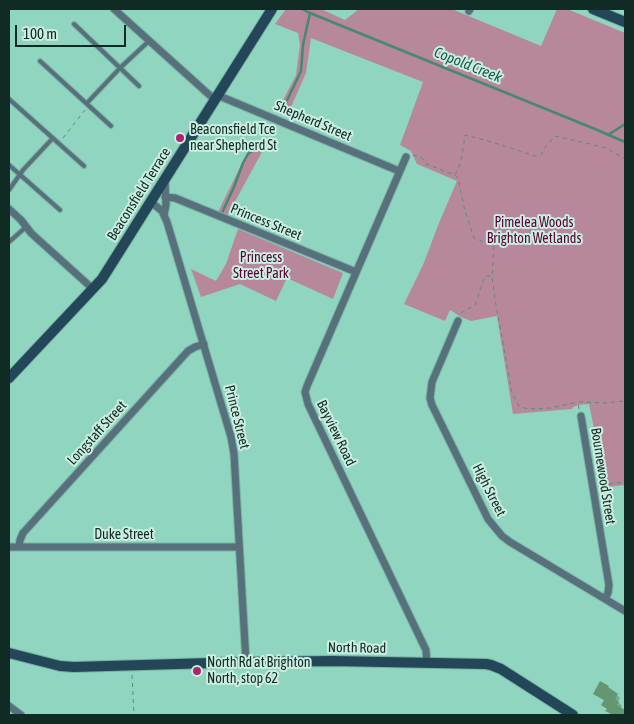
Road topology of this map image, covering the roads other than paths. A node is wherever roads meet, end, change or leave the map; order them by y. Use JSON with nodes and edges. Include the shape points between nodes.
{"nodes":[{"id":1,"x":114,"y":9,"type":"edge"},
{"id":2,"x":272,"y":9,"type":"edge"},
{"id":3,"x":593,"y":9,"type":"edge"},
{"id":4,"x":625,"y":22,"type":"edge"},
{"id":5,"x":74,"y":24,"type":"dead end"},
{"id":6,"x":149,"y":40,"type":"junction"},
{"id":7,"x":40,"y":61,"type":"dead end"},
{"id":8,"x":121,"y":67,"type":"junction"},
{"id":9,"x":139,"y":86,"type":"dead end"},
{"id":10,"x":216,"y":98,"type":"junction"},
{"id":11,"x":9,"y":99,"type":"edge"},
{"id":12,"x":88,"y":104,"type":"junction"},
{"id":13,"x":111,"y":126,"type":"dead end"},
{"id":14,"x":53,"y":138,"type":"junction"},
{"id":15,"x":406,"y":157,"type":"road end"},
{"id":16,"x":9,"y":165,"type":"edge"},
{"id":17,"x":84,"y":166,"type":"dead end"},
{"id":18,"x":399,"y":171,"type":"junction"},
{"id":19,"x":20,"y":175,"type":"junction"},
{"id":20,"x":165,"y":180,"type":"junction"},
{"id":21,"x":9,"y":190,"type":"edge"},
{"id":22,"x":166,"y":197,"type":"junction"},
{"id":23,"x":151,"y":202,"type":"junction"},
{"id":24,"x":9,"y":210,"type":"edge"},
{"id":25,"x":60,"y":210,"type":"dead end"},
{"id":26,"x":164,"y":215,"type":"junction"},
{"id":27,"x":26,"y":227,"type":"junction"},
{"id":28,"x":9,"y":242,"type":"edge"},
{"id":29,"x":356,"y":272,"type":"junction"},
{"id":30,"x":93,"y":288,"type":"junction"},
{"id":31,"x":458,"y":321,"type":"road end"},
{"id":32,"x":204,"y":344,"type":"junction"},
{"id":33,"x":9,"y":378,"type":"edge"},
{"id":34,"x":581,"y":416,"type":"road end"},
{"id":35,"x":9,"y":547,"type":"edge"},
{"id":36,"x":19,"y":547,"type":"junction"},
{"id":37,"x":239,"y":547,"type":"junction"},
{"id":38,"x":605,"y":599,"type":"junction"},
{"id":39,"x":625,"y":611,"type":"edge"},
{"id":40,"x":9,"y":653,"type":"edge"},
{"id":41,"x":246,"y":662,"type":"junction"},
{"id":42,"x":427,"y":663,"type":"junction"},
{"id":43,"x":9,"y":706,"type":"edge"},
{"id":44,"x":21,"y":715,"type":"edge"},
{"id":45,"x":573,"y":715,"type":"edge"}],
"edges":[{"from":1,"to":6,"type":"street","name":"Shepherd Street"},
{"from":2,"to":10,"type":"street","name":"Beaconsfield Terrace"},
{"from":3,"to":4,"type":"street"},
{"from":5,"to":8,"type":"lane"},
{"from":6,"to":8,"type":"lane"},
{"from":6,"to":10,"type":"street","name":"Shepherd Street"},
{"from":7,"to":12,"type":"lane"},
{"from":8,"to":9,"type":"lane"},
{"from":8,"to":12,"type":"lane"},
{"from":10,"to":18,"type":"street","name":"Shepherd Street"},
{"from":10,"to":20,"type":"street","name":"Beaconsfield Terrace"},
{"from":11,"to":14,"type":"lane"},
{"from":12,"to":13,"type":"lane"},
{"from":14,"to":17,"type":"lane"},
{"from":14,"to":19,"type":"lane"},
{"from":15,"to":18,"type":"street","name":"Bayview Road"},
{"from":16,"to":19,"type":"lane"},
{"from":18,"to":29,"type":"street","name":"Bayview Road"},
{"from":19,"to":21,"type":"lane"},
{"from":19,"to":25,"type":"lane"},
{"from":20,"to":22,"type":"street","name":"Prince Street"},
{"from":20,"to":23,"type":"street","name":"Beaconsfield Terrace"},
{"from":22,"to":26,"type":"street","name":"Prince Street"},
{"from":22,"to":29,"type":"street","name":"Princess Street"},
{"from":23,"to":26,"type":"street","name":"Prince Street"},
{"from":23,"to":30,"type":"street","name":"Beaconsfield Terrace","via":[[110,268]]},
{"from":24,"to":27,"type":"street"},
{"from":26,"to":32,"type":"street","name":"Prince Street"},
{"from":27,"to":28,"type":"lane"},
{"from":27,"to":30,"type":"street"},
{"from":29,"to":42,"type":"street","name":"Bayview Road","via":[[307,386],[306,399],[426,650]]},
{"from":30,"to":33,"type":"street","name":"Beaconsfield Terrace"},
{"from":31,"to":38,"type":"street","name":"High Street","via":[[432,382],[430,398],[488,519],[510,542]]},
{"from":32,"to":36,"type":"street","name":"Longstaff Street","via":[[188,351],[23,533]]},
{"from":32,"to":37,"type":"street","name":"Prince Street","via":[[233,446]]},
{"from":34,"to":38,"type":"street","name":"Bournewood Street","via":[[609,585]]},
{"from":35,"to":36,"type":"street","name":"Duke Street"},
{"from":36,"to":37,"type":"street","name":"Duke Street"},
{"from":37,"to":41,"type":"street","name":"Prince Street"},
{"from":38,"to":39,"type":"street","name":"High Street"},
{"from":40,"to":41,"type":"street","name":"North Road","via":[[74,667]]},
{"from":41,"to":42,"type":"street","name":"North Road"},
{"from":42,"to":45,"type":"street","name":"North Road","via":[[491,664]]},
{"from":43,"to":44,"type":"street"}]}
